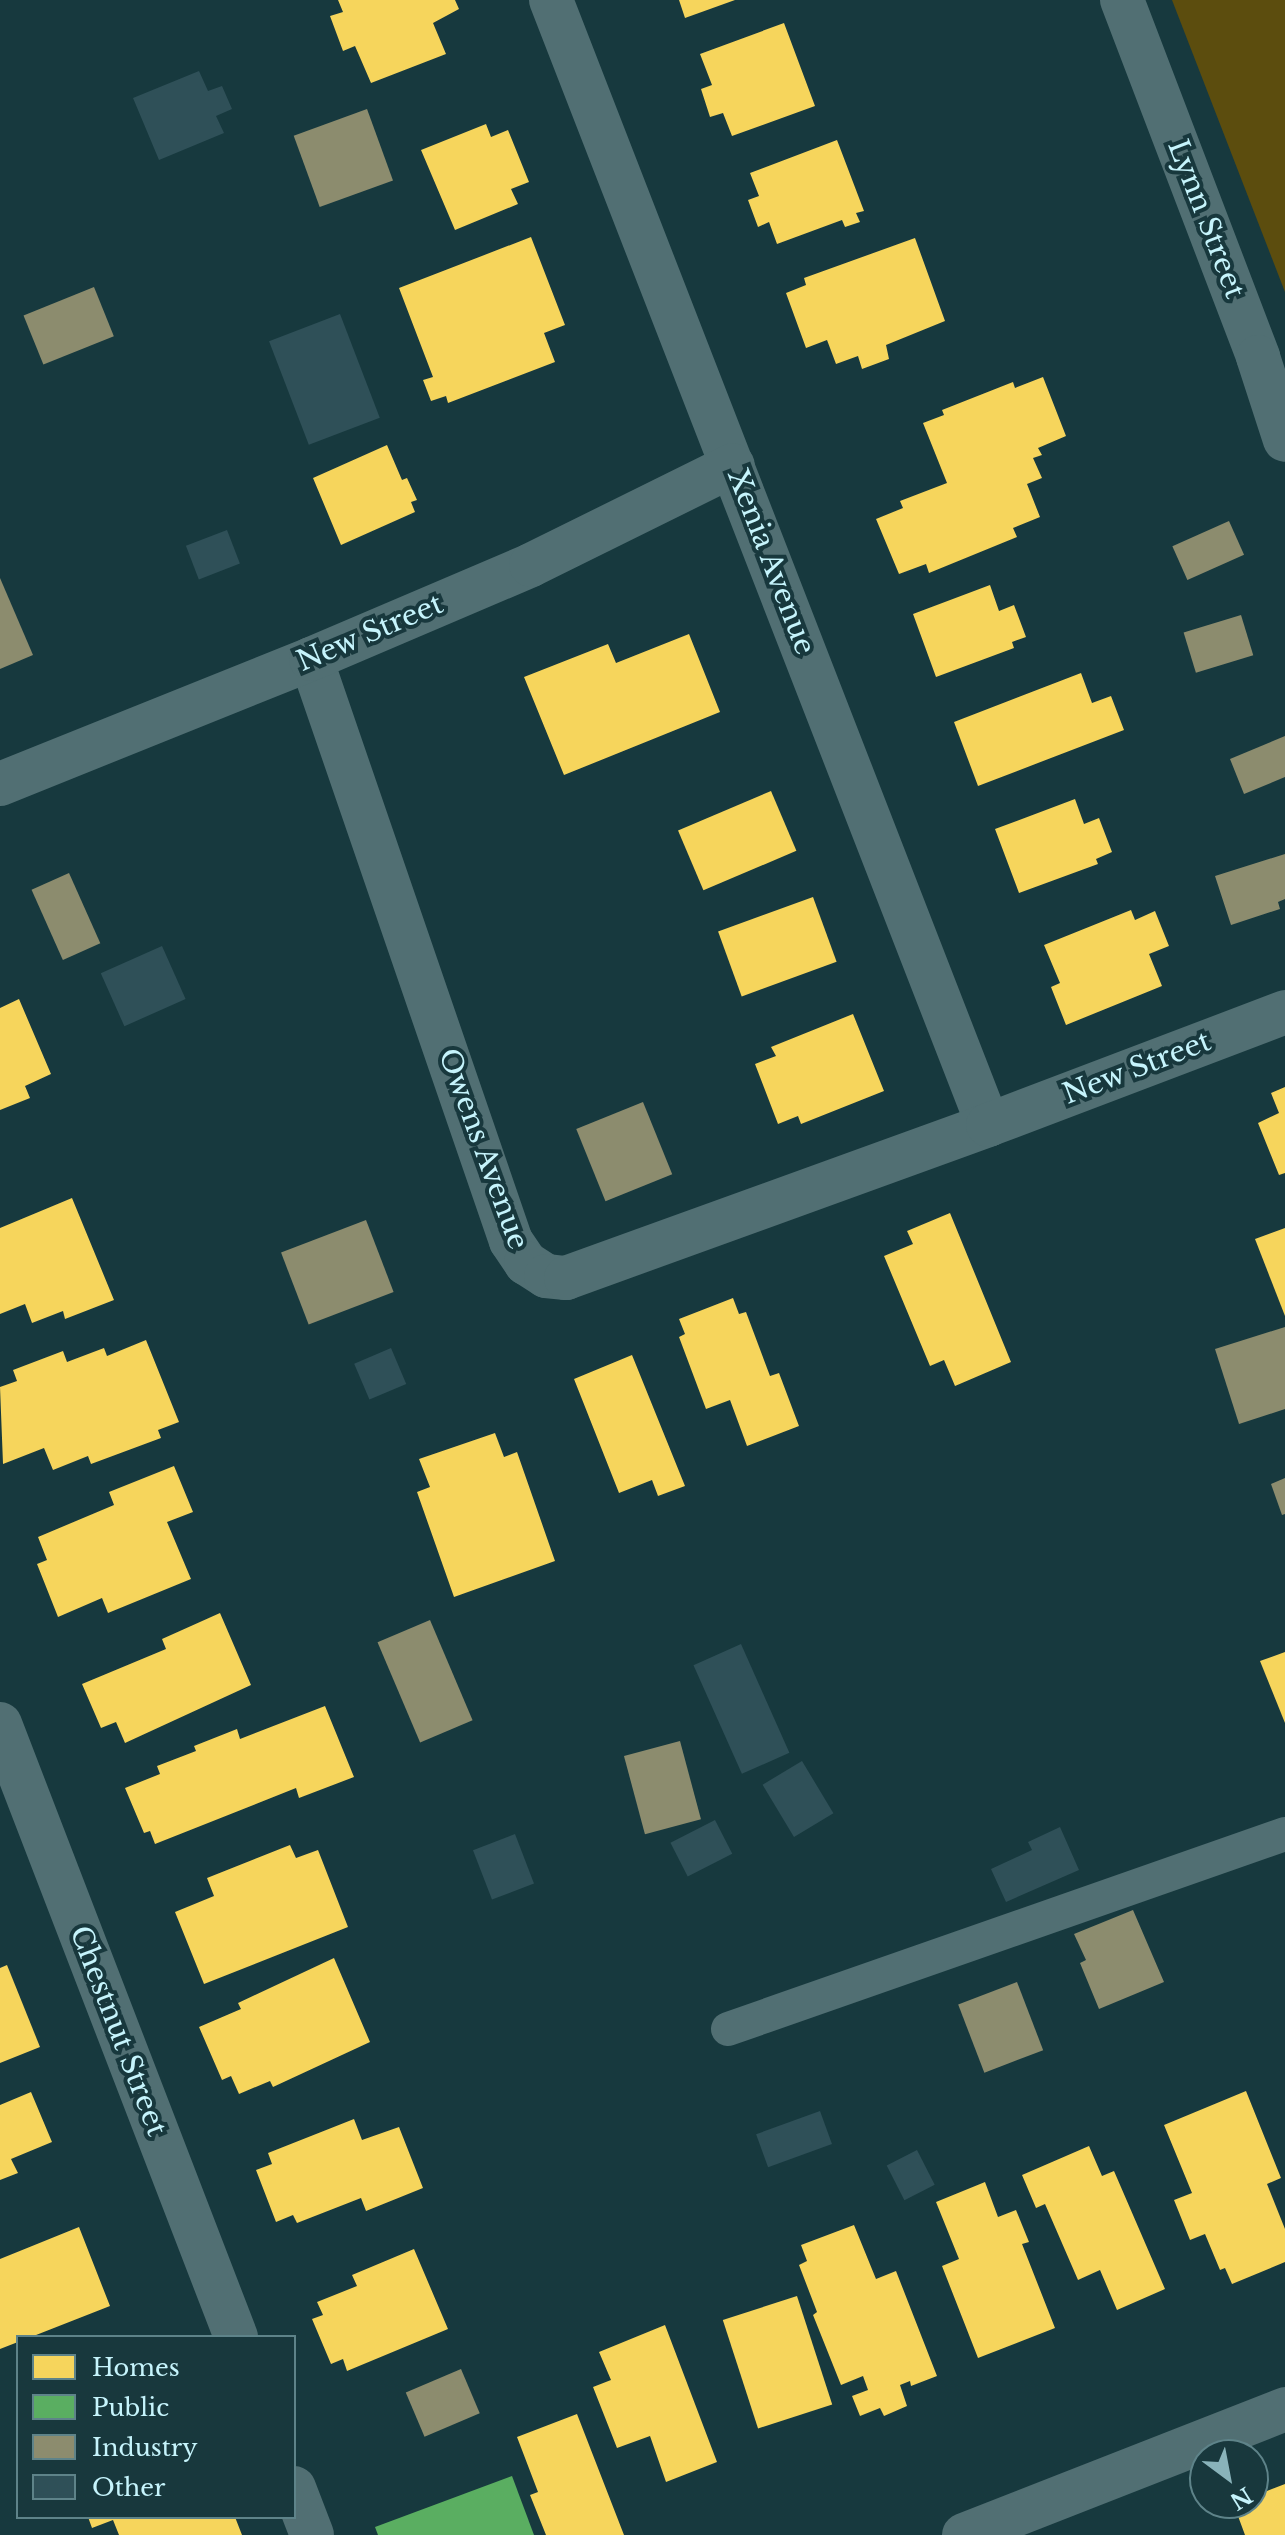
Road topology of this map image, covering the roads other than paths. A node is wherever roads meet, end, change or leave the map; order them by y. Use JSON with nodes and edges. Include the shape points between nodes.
{"nodes":[{"id":1,"x":551,"y":0,"type":"edge"},
{"id":2,"x":1122,"y":0,"type":"edge"},
{"id":3,"x":1285,"y":440,"type":"edge"},
{"id":4,"x":733,"y":465,"type":"junction"},
{"id":5,"x":311,"y":659,"type":"junction"},
{"id":6,"x":0,"y":784,"type":"edge"},
{"id":7,"x":1285,"y":1012,"type":"edge"},
{"id":8,"x":988,"y":1125,"type":"junction"},
{"id":9,"x":0,"y":1724,"type":"edge"},
{"id":10,"x":1285,"y":1834,"type":"edge"},
{"id":11,"x":728,"y":2029,"type":"dead end"},
{"id":12,"x":235,"y":2335,"type":"edge"},
{"id":13,"x":1285,"y":2409,"type":"edge"},
{"id":14,"x":296,"y":2493,"type":"edge"},
{"id":15,"x":983,"y":2531,"type":"edge"},
{"id":16,"x":312,"y":2535,"type":"edge"}],
"edges":[{"from":1,"to":4,"type":"street","name":"Xenia Avenue"},
{"from":2,"to":3,"type":"street","name":"Lynn Street"},
{"from":4,"to":5,"type":"street","name":"New Street","via":[[531,565]]},
{"from":4,"to":8,"type":"street","name":"Xenia Avenue"},
{"from":5,"to":6,"type":"street","name":"New Street"},
{"from":5,"to":8,"type":"street","name":"Owens Avenue","via":[[511,1241],[526,1263],[546,1276],[566,1278]]},
{"from":7,"to":8,"type":"street","name":"New Street"},
{"from":9,"to":12,"type":"street","name":"Chestnut Street"},
{"from":10,"to":11,"type":"lane"},
{"from":13,"to":15,"type":"street"},
{"from":14,"to":16,"type":"street"}]}
